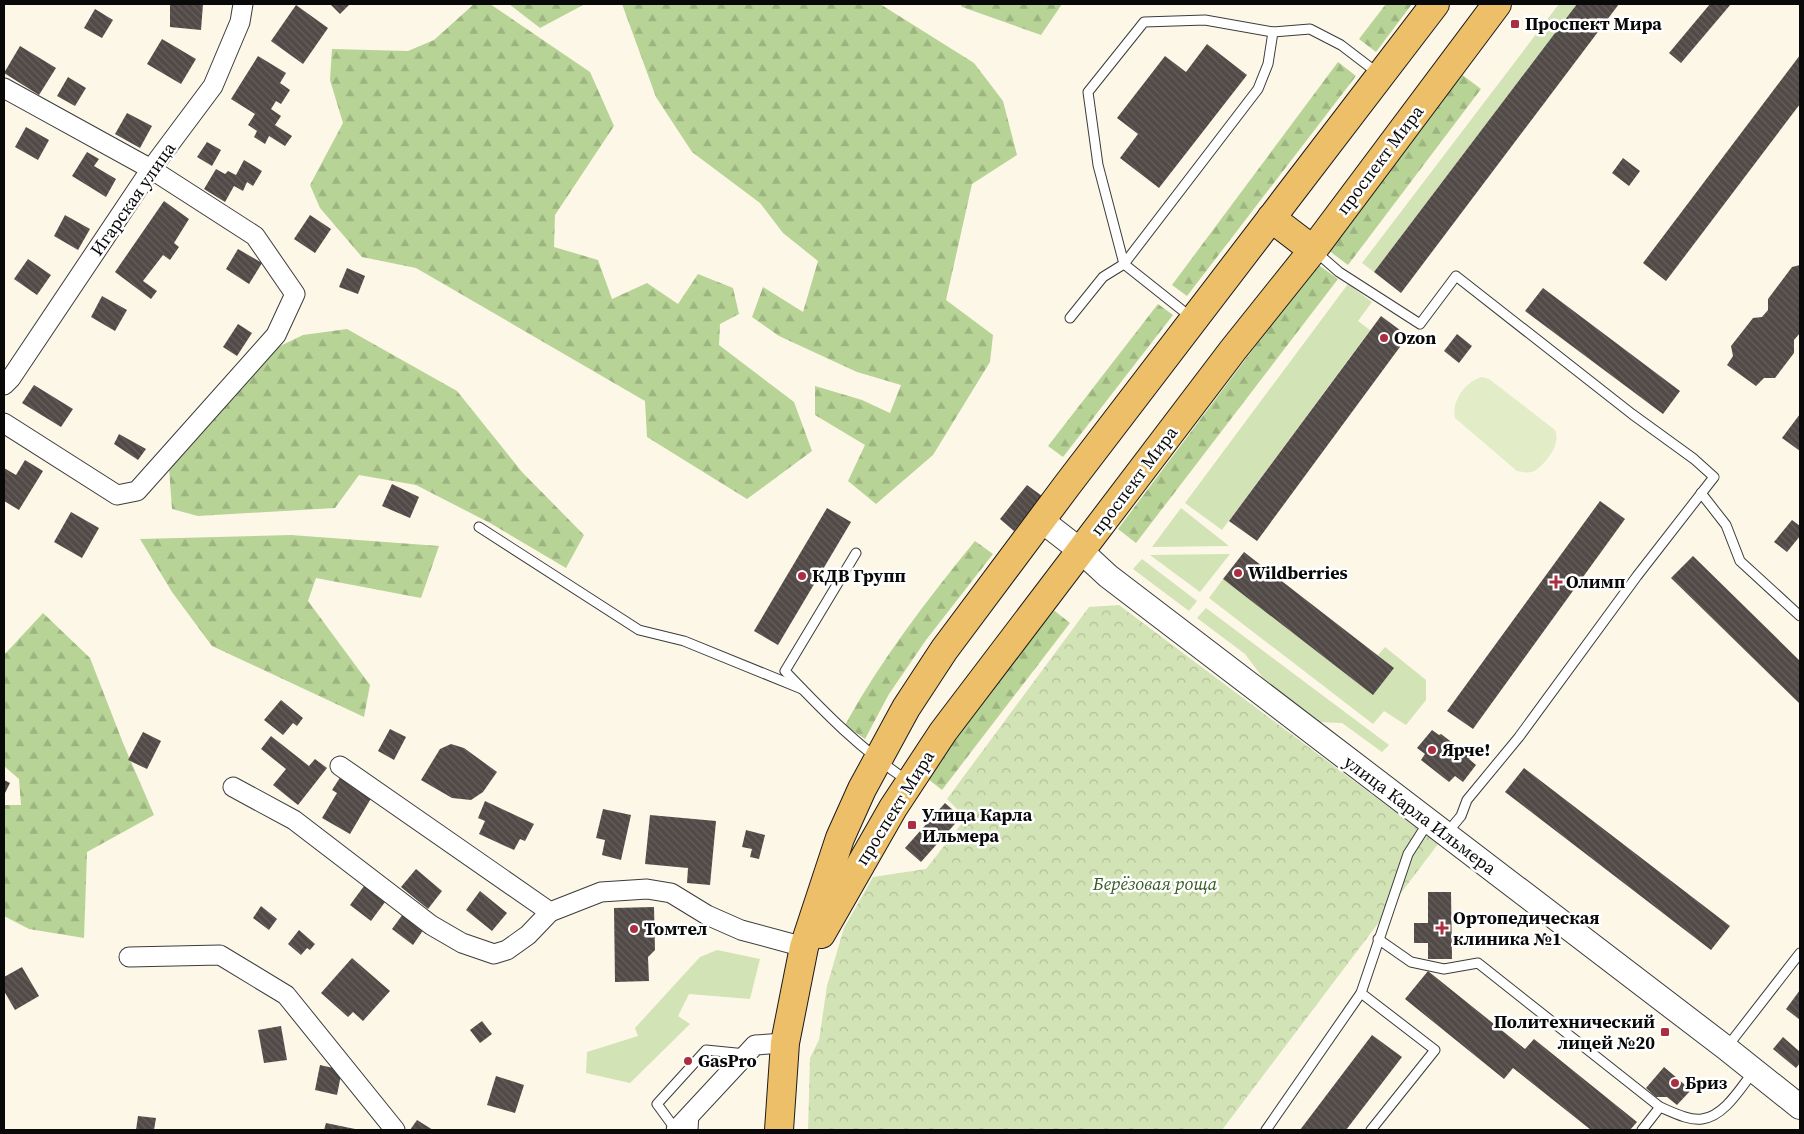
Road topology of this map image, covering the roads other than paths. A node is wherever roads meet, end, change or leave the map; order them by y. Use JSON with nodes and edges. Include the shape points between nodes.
{"nodes":[{"id":1,"x":243,"y":4,"type":"edge"},
{"id":2,"x":1435,"y":4,"type":"edge"},
{"id":3,"x":1497,"y":4,"type":"edge"},
{"id":4,"x":1273,"y":32,"type":"junction"},
{"id":5,"x":1381,"y":75,"type":"junction"},
{"id":6,"x":4,"y":88,"type":"edge"},
{"id":7,"x":151,"y":169,"type":"junction"},
{"id":8,"x":1271,"y":218,"type":"junction"},
{"id":9,"x":1313,"y":250,"type":"junction"},
{"id":10,"x":1124,"y":264,"type":"junction"},
{"id":11,"x":1070,"y":318,"type":"dead end"},
{"id":12,"x":1194,"y":320,"type":"junction"},
{"id":13,"x":4,"y":385,"type":"edge"},
{"id":14,"x":4,"y":423,"type":"edge"},
{"id":15,"x":1701,"y":493,"type":"junction"},
{"id":16,"x":1041,"y":520,"type":"junction"},
{"id":17,"x":479,"y":527,"type":"dead end"},
{"id":18,"x":1081,"y":551,"type":"junction"},
{"id":19,"x":856,"y":553,"type":"dead end"},
{"id":20,"x":1800,"y":616,"type":"edge"},
{"id":21,"x":802,"y":689,"type":"junction"},
{"id":22,"x":877,"y":760,"type":"junction"},
{"id":23,"x":340,"y":766,"type":"dead end"},
{"id":24,"x":910,"y":782,"type":"junction"},
{"id":25,"x":233,"y":787,"type":"dead end"},
{"id":26,"x":1437,"y":827,"type":"junction"},
{"id":27,"x":550,"y":912,"type":"junction"},
{"id":28,"x":1378,"y":939,"type":"junction"},
{"id":29,"x":804,"y":947,"type":"junction"},
{"id":30,"x":1800,"y":953,"type":"edge"},
{"id":31,"x":129,"y":957,"type":"dead end"},
{"id":32,"x":798,"y":977,"type":"junction"},
{"id":33,"x":1361,"y":994,"type":"junction"},
{"id":34,"x":784,"y":1043,"type":"junction"},
{"id":35,"x":1726,"y":1048,"type":"junction"},
{"id":36,"x":746,"y":1054,"type":"junction"},
{"id":37,"x":1754,"y":1070,"type":"junction"},
{"id":38,"x":1660,"y":1107,"type":"junction"},
{"id":39,"x":1800,"y":1107,"type":"edge"},
{"id":40,"x":695,"y":1110,"type":"junction"},
{"id":41,"x":394,"y":1130,"type":"edge"},
{"id":42,"x":676,"y":1130,"type":"edge"},
{"id":43,"x":693,"y":1130,"type":"edge"},
{"id":44,"x":779,"y":1130,"type":"edge"},
{"id":45,"x":1266,"y":1130,"type":"edge"},
{"id":46,"x":1371,"y":1130,"type":"edge"},
{"id":47,"x":1642,"y":1130,"type":"edge"}],
"edges":[{"from":1,"to":7,"type":"street","name":"Игарская улица","via":[[240,22],[213,86]]},
{"from":2,"to":5,"type":"main road","name":"проспект Мира"},
{"from":3,"to":9,"type":"main road","name":"проспект Мира"},
{"from":4,"to":5,"type":"lane","via":[[1310,29],[1341,45]]},
{"from":4,"to":10,"type":"lane","via":[[1268,64],[1258,89]]},
{"from":4,"to":10,"type":"lane","via":[[1205,20],[1144,22],[1088,92],[1098,165]]},
{"from":5,"to":8,"type":"main road","name":"проспект Мира"},
{"from":6,"to":7,"type":"street"},
{"from":7,"to":13,"type":"street","name":"Игарская улица"},
{"from":7,"to":14,"type":"street","via":[[254,236],[295,294],[276,335],[137,492],[117,495]]},
{"from":8,"to":9,"type":"main road"},
{"from":8,"to":12,"type":"main road","name":"проспект Мира"},
{"from":9,"to":15,"type":"lane","via":[[1339,272],[1420,324],[1456,276],[1694,459],[1714,477]]},
{"from":9,"to":18,"type":"main road","name":"проспект Мира"},
{"from":10,"to":11,"type":"lane","via":[[1103,277]]},
{"from":10,"to":12,"type":"lane"},
{"from":12,"to":16,"type":"main road","name":"проспект Мира"},
{"from":15,"to":20,"type":"lane","via":[[1726,525],[1740,561]]},
{"from":15,"to":26,"type":"lane","via":[[1519,737],[1467,800],[1461,816]]},
{"from":16,"to":18,"type":"street","name":"улица Карла Ильмера"},
{"from":16,"to":22,"type":"main road","name":"проспект Мира","via":[[944,650]]},
{"from":17,"to":21,"type":"lane","via":[[639,630],[684,641]]},
{"from":18,"to":24,"type":"main road","name":"проспект Мира","via":[[943,732]]},
{"from":18,"to":26,"type":"street","name":"улица Карла Ильмера","via":[[1116,582]]},
{"from":19,"to":21,"type":"lane","via":[[785,671]]},
{"from":21,"to":22,"type":"lane","via":[[837,726]]},
{"from":22,"to":24,"type":"lane"},
{"from":22,"to":29,"type":"main road","name":"проспект Мира","via":[[840,838]]},
{"from":23,"to":27,"type":"street"},
{"from":24,"to":32,"type":"main road","name":"проспект Мира"},
{"from":25,"to":27,"type":"street","via":[[294,820],[431,925],[462,943],[494,954],[507,950],[528,935]]},
{"from":26,"to":28,"type":"lane","via":[[1408,854]]},
{"from":26,"to":35,"type":"street","name":"улица Карла Ильмера"},
{"from":27,"to":29,"type":"street","via":[[601,892],[647,890],[671,893],[707,915],[741,930]]},
{"from":28,"to":33,"type":"lane"},
{"from":28,"to":38,"type":"lane","via":[[1411,962],[1444,969],[1478,963]]},
{"from":29,"to":32,"type":"main road","name":"проспект Мира"},
{"from":30,"to":35,"type":"lane"},
{"from":31,"to":41,"type":"street","via":[[220,955],[286,995]]},
{"from":32,"to":34,"type":"main road","name":"проспект Мира"},
{"from":33,"to":45,"type":"lane"},
{"from":33,"to":46,"type":"lane","via":[[1435,1050]]},
{"from":34,"to":36,"type":"street","via":[[755,1045]]},
{"from":34,"to":44,"type":"main road","name":"проспект Мира"},
{"from":35,"to":37,"type":"street","name":"улица Карла Ильмера"},
{"from":36,"to":40,"type":"street"},
{"from":36,"to":42,"type":"lane","via":[[706,1050],[657,1104]]},
{"from":37,"to":38,"type":"lane","via":[[1722,1110],[1702,1119]]},
{"from":37,"to":39,"type":"street","name":"улица Карла Ильмера"},
{"from":38,"to":47,"type":"lane"},
{"from":40,"to":42,"type":"street"},
{"from":40,"to":43,"type":"lane"}]}
